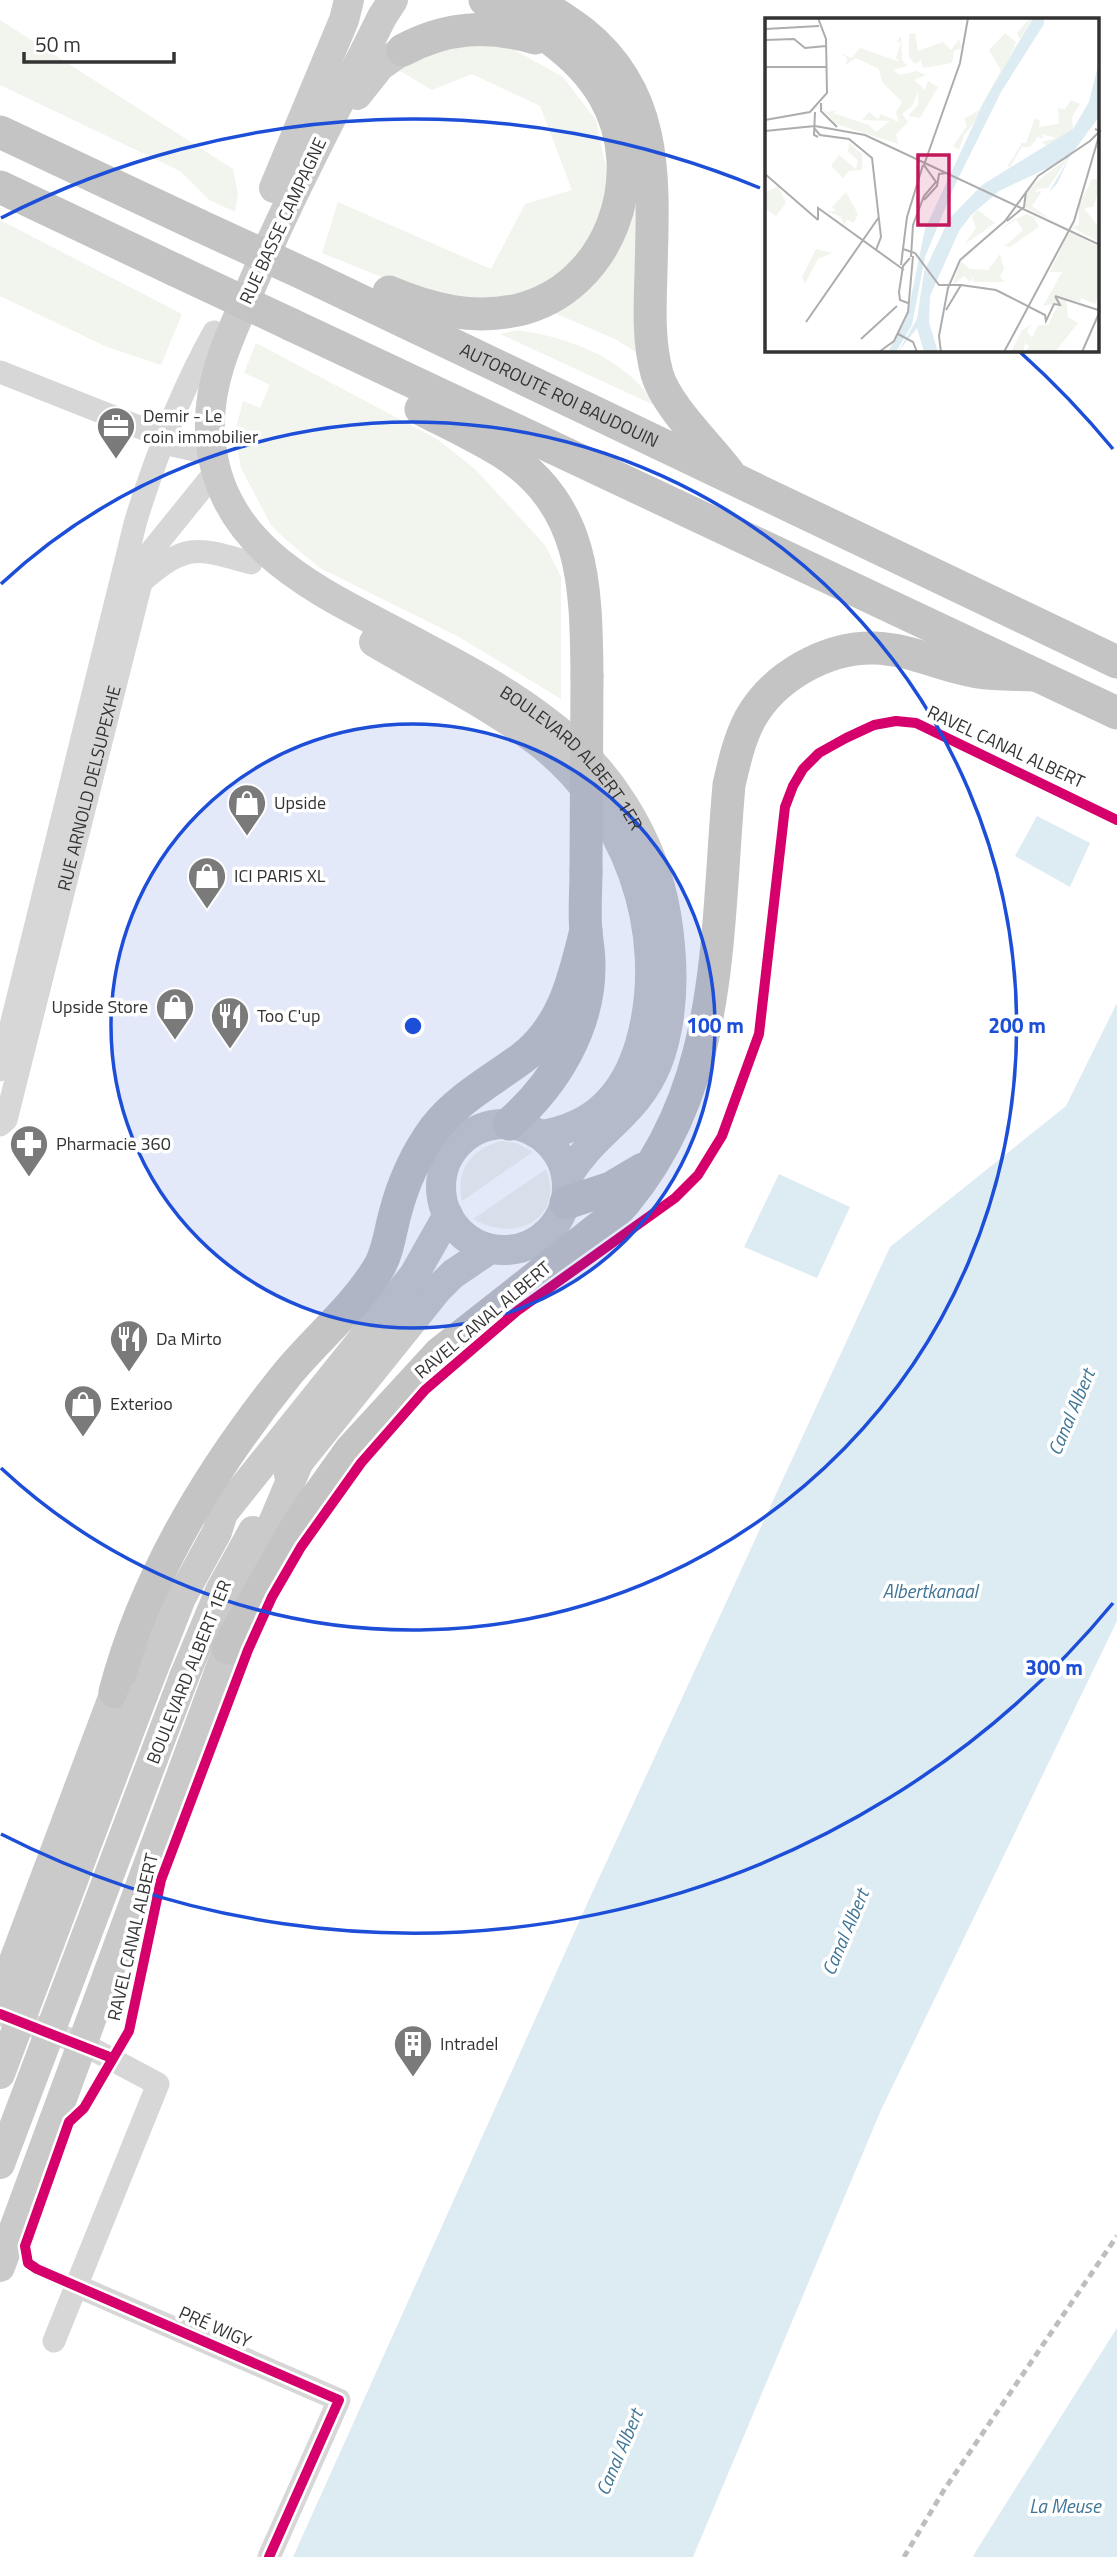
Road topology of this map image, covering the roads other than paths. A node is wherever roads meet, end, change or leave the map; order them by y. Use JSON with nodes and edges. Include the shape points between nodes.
{"nodes":[{"id":1,"x":349,"y":0,"type":"edge"},
{"id":2,"x":393,"y":0,"type":"edge"},
{"id":3,"x":485,"y":0,"type":"edge"},
{"id":4,"x":534,"y":0,"type":"edge"},
{"id":5,"x":403,"y":50,"type":"joint"},
{"id":6,"x":566,"y":52,"type":"junction"},
{"id":7,"x":332,"y":131,"type":"junction"},
{"id":8,"x":0,"y":132,"type":"edge"},
{"id":9,"x":0,"y":187,"type":"edge"},
{"id":10,"x":311,"y":277,"type":"junction"},
{"id":11,"x":214,"y":332,"type":"junction"},
{"id":12,"x":398,"y":375,"type":"junction"},
{"id":13,"x":2,"y":378,"type":"edge"},
{"id":14,"x":164,"y":442,"type":"junction"},
{"id":15,"x":208,"y":466,"type":"junction"},
{"id":16,"x":732,"y":477,"type":"junction"},
{"id":17,"x":251,"y":562,"type":"junction"},
{"id":18,"x":141,"y":582,"type":"junction"},
{"id":19,"x":426,"y":647,"type":"junction"},
{"id":20,"x":1117,"y":662,"type":"edge"},
{"id":21,"x":1036,"y":675,"type":"junction"},
{"id":22,"x":1117,"y":713,"type":"edge"},
{"id":23,"x":586,"y":930,"type":"junction"},
{"id":24,"x":0,"y":1070,"type":"edge"},
{"id":25,"x":509,"y":1124,"type":"junction"},
{"id":26,"x":0,"y":1125,"type":"edge"},
{"id":27,"x":541,"y":1135,"type":"junction"},
{"id":28,"x":651,"y":1164,"type":"junction"},
{"id":29,"x":567,"y":1190,"type":"junction"},
{"id":30,"x":447,"y":1215,"type":"junction"},
{"id":31,"x":490,"y":1249,"type":"junction"},
{"id":32,"x":300,"y":1459,"type":"junction"},
{"id":33,"x":228,"y":1648,"type":"junction"},
{"id":34,"x":129,"y":1693,"type":"junction"},
{"id":35,"x":0,"y":1998,"type":"edge"},
{"id":36,"x":0,"y":2014,"type":"edge"},
{"id":37,"x":83,"y":2045,"type":"junction"},
{"id":38,"x":0,"y":2074,"type":"edge"},
{"id":39,"x":0,"y":2164,"type":"edge"},
{"id":40,"x":0,"y":2267,"type":"edge"},
{"id":41,"x":76,"y":2286,"type":"junction"},
{"id":42,"x":54,"y":2341,"type":"dead end"},
{"id":43,"x":269,"y":2557,"type":"edge"}],
"edges":[{"from":1,"to":11,"type":"main road","name":"RUE BASSE CAMPAGNE"},
{"from":2,"to":7,"type":"main road","name":"RUE BASSE CAMPAGNE"},
{"from":3,"to":6,"type":"highway"},
{"from":4,"to":16,"type":"highway","via":[[584,34],[629,88],[649,145],[650,331],[658,377],[675,407]]},
{"from":5,"to":6,"type":"highway","via":[[441,33],[480,28],[517,33]]},
{"from":5,"to":7,"type":"main road","via":[[380,66]]},
{"from":6,"to":10,"type":"highway","via":[[605,97],[622,142],[624,170],[616,218],[592,265],[575,281],[538,304],[517,310],[459,313],[426,308],[362,281]]},
{"from":7,"to":15,"type":"main road","name":"RUE BASSE CAMPAGNE","via":[[279,223],[221,358],[211,405]]},
{"from":7,"to":19,"type":"main road","via":[[237,355],[227,402],[228,439],[247,496],[283,545]]},
{"from":8,"to":10,"type":"highway","name":"AUTOROUTE ROI BAUDOUIN","bridge":true},
{"from":9,"to":12,"type":"highway","bridge":true},
{"from":10,"to":16,"type":"highway","name":"AUTOROUTE ROI BAUDOUIN"},
{"from":11,"to":14,"type":"street","name":"RUE BASSE CAMPAGNE"},
{"from":11,"to":15,"type":"main road","name":"RUE BASSE CAMPAGNE","via":[[200,394]]},
{"from":12,"to":21,"type":"highway"},
{"from":12,"to":23,"type":"highway","bridge":true,"via":[[406,400],[503,453],[549,492],[579,557],[586,603]]},
{"from":13,"to":14,"type":"street","via":[[149,431]]},
{"from":14,"to":15,"type":"street"},
{"from":14,"to":24,"type":"street","name":"RUE ARNOLD DELSUPEXHE","via":[[121,574]]},
{"from":15,"to":17,"type":"main road","name":"BOULEVARD ALBERT 1ER","via":[[232,540]]},
{"from":15,"to":18,"type":"street","name":"RUE ARNOLD DELSUPEXHE","via":[[154,545]]},
{"from":15,"to":19,"type":"main road","name":"BOULEVARD ALBERT 1ER","via":[[248,534],[268,555],[378,624]]},
{"from":16,"to":20,"type":"highway","name":"AUTOROUTE ROI BAUDOUIN"},
{"from":17,"to":18,"type":"street","via":[[202,550],[185,552],[167,559]]},
{"from":17,"to":27,"type":"main road","name":"BOULEVARD ALBERT 1ER","via":[[274,582],[533,738],[593,797],[621,843],[646,921],[649,988],[644,1030],[629,1070],[597,1113],[574,1128]]},
{"from":18,"to":26,"type":"street","name":"RUE ARNOLD DELSUPEXHE","via":[[6,1120]]},
{"from":19,"to":29,"type":"main road","name":"BOULEVARD ALBERT 1ER","via":[[543,718],[585,755],[630,815],[660,884],[672,972],[662,1048],[639,1098],[588,1146]]},
{"from":21,"to":22,"type":"highway"},
{"from":21,"to":28,"type":"highway","via":[[977,672],[904,651],[872,648],[824,657],[798,670],[765,699],[746,729],[729,785],[705,1036],[677,1123]]},
{"from":23,"to":25,"type":"highway","via":[[588,983],[576,1034],[554,1072]]},
{"from":23,"to":34,"type":"highway","via":[[572,986],[555,1022],[523,1058],[474,1091],[438,1125],[403,1186],[380,1267],[272,1394],[207,1486],[148,1598],[124,1658]]},
{"from":25,"to":27,"type":"main road"},
{"from":25,"to":30,"type":"main road","via":[[476,1130],[451,1152],[441,1184]]},
{"from":27,"to":29,"type":"main road","via":[[561,1158]]},
{"from":28,"to":29,"type":"highway","via":[[611,1188]]},
{"from":28,"to":33,"type":"highway","via":[[609,1220],[440,1353],[350,1451],[298,1524]]},
{"from":29,"to":31,"type":"main road","name":"BOULEVARD ALBERT 1ER","via":[[553,1228],[531,1245]]},
{"from":30,"to":31,"type":"main road","via":[[466,1237]]},
{"from":30,"to":34,"type":"main road","name":"BOULEVARD ALBERT 1ER","via":[[414,1275],[223,1513]]},
{"from":31,"to":32,"type":"main road","name":"BOULEVARD ALBERT 1ER","via":[[436,1291]]},
{"from":32,"to":33,"type":"main road","via":[[259,1556]]},
{"from":32,"to":39,"type":"main road","name":"BOULEVARD ALBERT 1ER","bridge":true,"via":[[234,1565],[184,1677]]},
{"from":33,"to":37,"type":"main road"},
{"from":34,"to":35,"type":"main road"},
{"from":34,"to":38,"type":"main road","name":"BOULEVARD ALBERT 1ER","bridge":true},
{"from":36,"to":37,"type":"street"},
{"from":37,"to":40,"type":"main road"},
{"from":37,"to":41,"type":"street","via":[[158,2084]]},
{"from":41,"to":42,"type":"street"},
{"from":41,"to":43,"type":"street","name":"PRÉ WIGY","via":[[339,2400]]}]}
